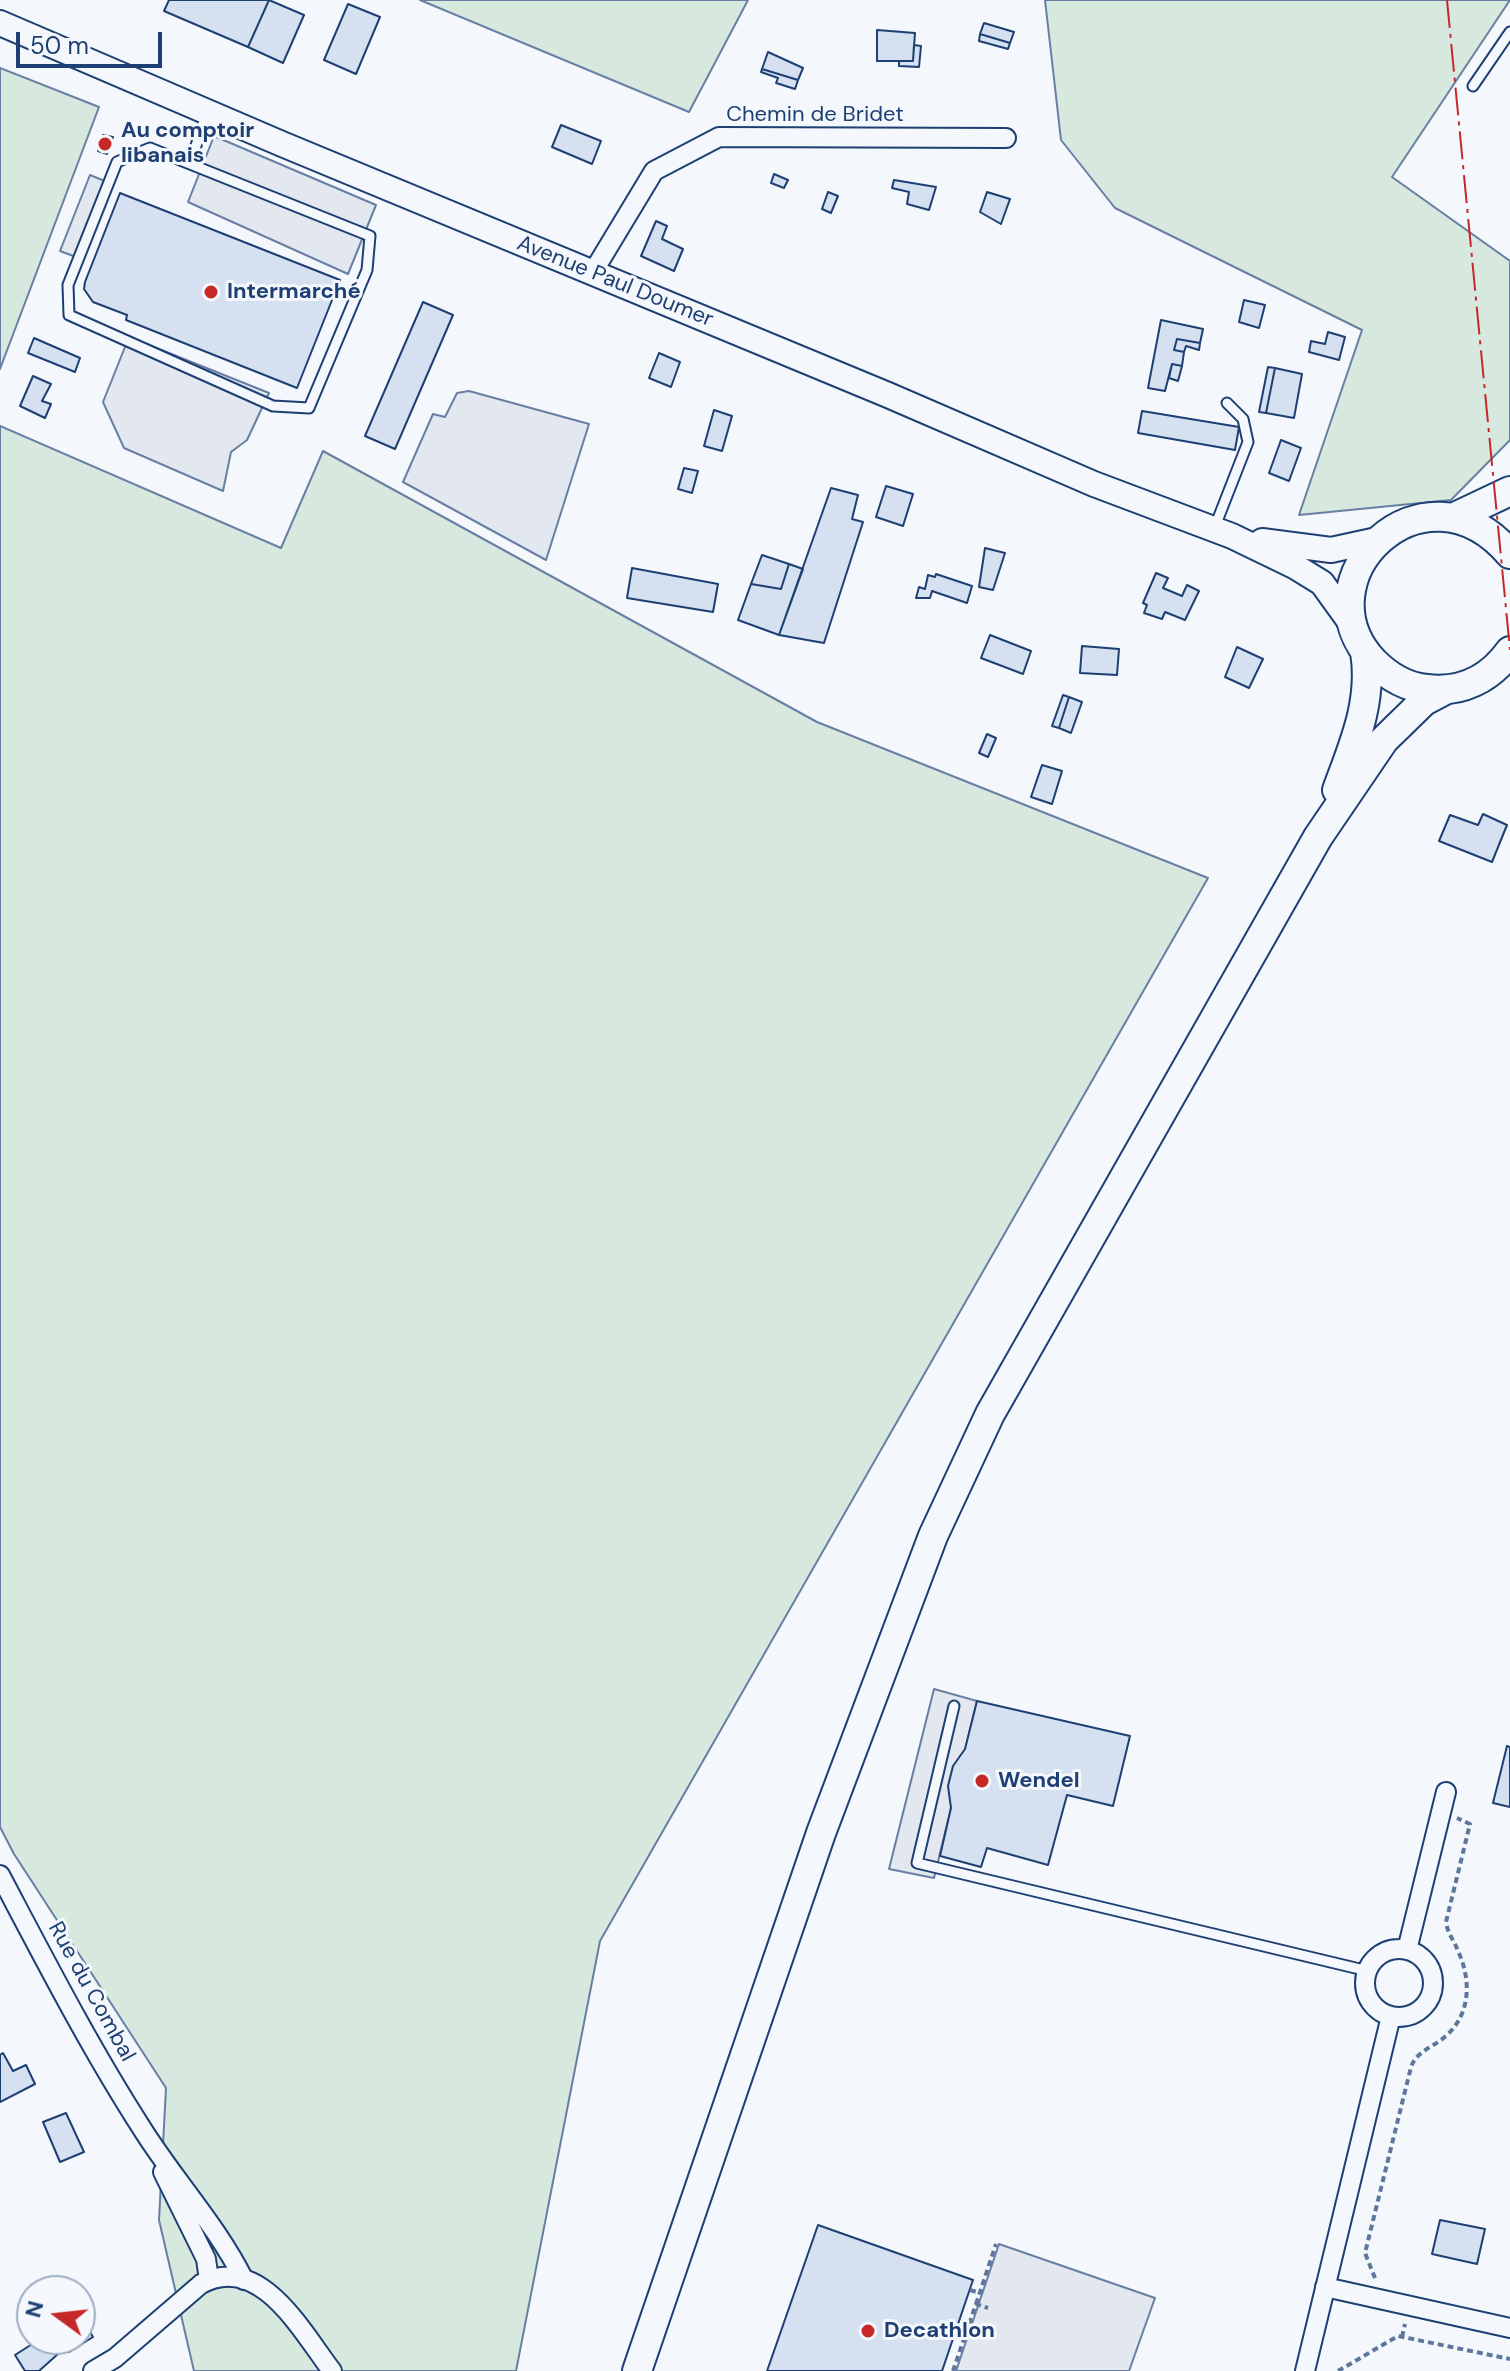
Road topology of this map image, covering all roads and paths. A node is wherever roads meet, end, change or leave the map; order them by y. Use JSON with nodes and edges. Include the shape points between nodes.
{"nodes":[{"id":1,"x":0,"y":23,"type":"edge"},
{"id":2,"x":1510,"y":32,"type":"edge"},
{"id":3,"x":1473,"y":86,"type":"dead end"},
{"id":4,"x":207,"y":112,"type":"junction"},
{"id":5,"x":1006,"y":138,"type":"dead end"},
{"id":6,"x":190,"y":164,"type":"junction"},
{"id":7,"x":593,"y":272,"type":"junction"},
{"id":8,"x":1227,"y":403,"type":"dead end"},
{"id":9,"x":1510,"y":491,"type":"edge"},
{"id":10,"x":1455,"y":517,"type":"junction"},
{"id":11,"x":1223,"y":533,"type":"junction"},
{"id":12,"x":1377,"y":540,"type":"junction"},
{"id":13,"x":1510,"y":554,"type":"edge"},
{"id":14,"x":1353,"y":626,"type":"junction"},
{"id":15,"x":1510,"y":651,"type":"edge"},
{"id":16,"x":1365,"y":652,"type":"junction"},
{"id":17,"x":1496,"y":676,"type":"edge"},
{"id":18,"x":1443,"y":691,"type":"junction"},
{"id":19,"x":1318,"y":837,"type":"junction"},
{"id":20,"x":954,"y":1706,"type":"dead end"},
{"id":21,"x":1446,"y":1792,"type":"dead end"},
{"id":22,"x":1442,"y":1811,"type":"junction"},
{"id":23,"x":0,"y":1875,"type":"edge"},
{"id":24,"x":1407,"y":1950,"type":"junction"},
{"id":25,"x":1368,"y":1971,"type":"junction"},
{"id":26,"x":1391,"y":2016,"type":"junction"},
{"id":27,"x":142,"y":2130,"type":"junction"},
{"id":28,"x":996,"y":2244,"type":"dead end"},
{"id":29,"x":209,"y":2280,"type":"junction"},
{"id":30,"x":244,"y":2280,"type":"junction"},
{"id":31,"x":1377,"y":2280,"type":"dead end"},
{"id":32,"x":1325,"y":2287,"type":"junction"},
{"id":33,"x":970,"y":2290,"type":"dead end"},
{"id":34,"x":980,"y":2293,"type":"junction"},
{"id":35,"x":976,"y":2304,"type":"junction"},
{"id":36,"x":1409,"y":2306,"type":"junction"},
{"id":37,"x":988,"y":2308,"type":"dead end"},
{"id":38,"x":1510,"y":2328,"type":"edge"},
{"id":39,"x":1402,"y":2337,"type":"junction"},
{"id":40,"x":1510,"y":2359,"type":"edge"},
{"id":41,"x":93,"y":2371,"type":"edge"},
{"id":42,"x":332,"y":2371,"type":"edge"},
{"id":43,"x":637,"y":2371,"type":"edge"},
{"id":44,"x":953,"y":2371,"type":"edge"},
{"id":45,"x":1305,"y":2371,"type":"edge"},
{"id":46,"x":1338,"y":2371,"type":"edge"}],
"edges":[{"from":1,"to":4,"type":"main road","name":"Avenue Paul Doumer"},
{"from":2,"to":3,"type":"lane"},
{"from":4,"to":6,"type":"lane"},
{"from":4,"to":7,"type":"main road","name":"Avenue Paul Doumer"},
{"from":5,"to":7,"type":"street","name":"Chemin de Bridet","via":[[719,137],[654,171]]},
{"from":6,"to":6,"type":"lane","via":[[150,148],[117,162],[68,285],[69,315],[273,406],[309,408],[367,270],[370,236]]},
{"from":7,"to":11,"type":"main road","name":"Avenue Paul Doumer","via":[[1094,484]]},
{"from":8,"to":11,"type":"lane","via":[[1243,419],[1248,442]]},
{"from":9,"to":10,"type":"main road"},
{"from":10,"to":12,"type":"main road","via":[[1427,516],[1400,524]]},
{"from":10,"to":13,"type":"main road","via":[[1486,531]]},
{"from":11,"to":12,"type":"main road","via":[[1331,550]]},
{"from":11,"to":14,"type":"main road","via":[[1322,583]]},
{"from":12,"to":14,"type":"main road","via":[[1353,580]]},
{"from":14,"to":16,"type":"main road"},
{"from":15,"to":17,"type":"main road"},
{"from":16,"to":18,"type":"main road","via":[[1386,674],[1413,687]]},
{"from":16,"to":19,"type":"main road","via":[[1369,676],[1361,727]]},
{"from":17,"to":18,"type":"main road"},
{"from":18,"to":19,"type":"main road","via":[[1424,701],[1384,740]]},
{"from":19,"to":43,"type":"main road","via":[[1013,1372],[933,1536],[821,1833]]},
{"from":20,"to":25,"type":"lane","via":[[917,1863]]},
{"from":21,"to":22,"type":"street"},
{"from":22,"to":24,"type":"street"},
{"from":22,"to":31,"type":"path","via":[[1470,1824],[1446,1922],[1464,1964],[1467,2000],[1447,2036],[1415,2056],[1411,2067],[1365,2253]]},
{"from":23,"to":27,"type":"street","name":"Rue du Combal"},
{"from":24,"to":25,"type":"street","via":[[1388,1951]]},
{"from":24,"to":26,"type":"street","via":[[1429,1967],[1430,1995],[1410,2015]]},
{"from":25,"to":26,"type":"street","via":[[1369,1999]]},
{"from":26,"to":32,"type":"street"},
{"from":27,"to":29,"type":"street","name":"Rue du Combal","via":[[206,2259]]},
{"from":27,"to":30,"type":"street","name":"Rue du Combal","via":[[225,2241]]},
{"from":28,"to":34,"type":"path"},
{"from":29,"to":30,"type":"street"},
{"from":29,"to":41,"type":"street"},
{"from":30,"to":42,"type":"street","via":[[280,2303]]},
{"from":32,"to":36,"type":"street"},
{"from":32,"to":45,"type":"street"},
{"from":33,"to":34,"type":"path"},
{"from":34,"to":35,"type":"path"},
{"from":35,"to":37,"type":"path"},
{"from":35,"to":44,"type":"path"},
{"from":36,"to":38,"type":"street"},
{"from":36,"to":39,"type":"path"},
{"from":39,"to":40,"type":"path"},
{"from":39,"to":46,"type":"path"}]}
